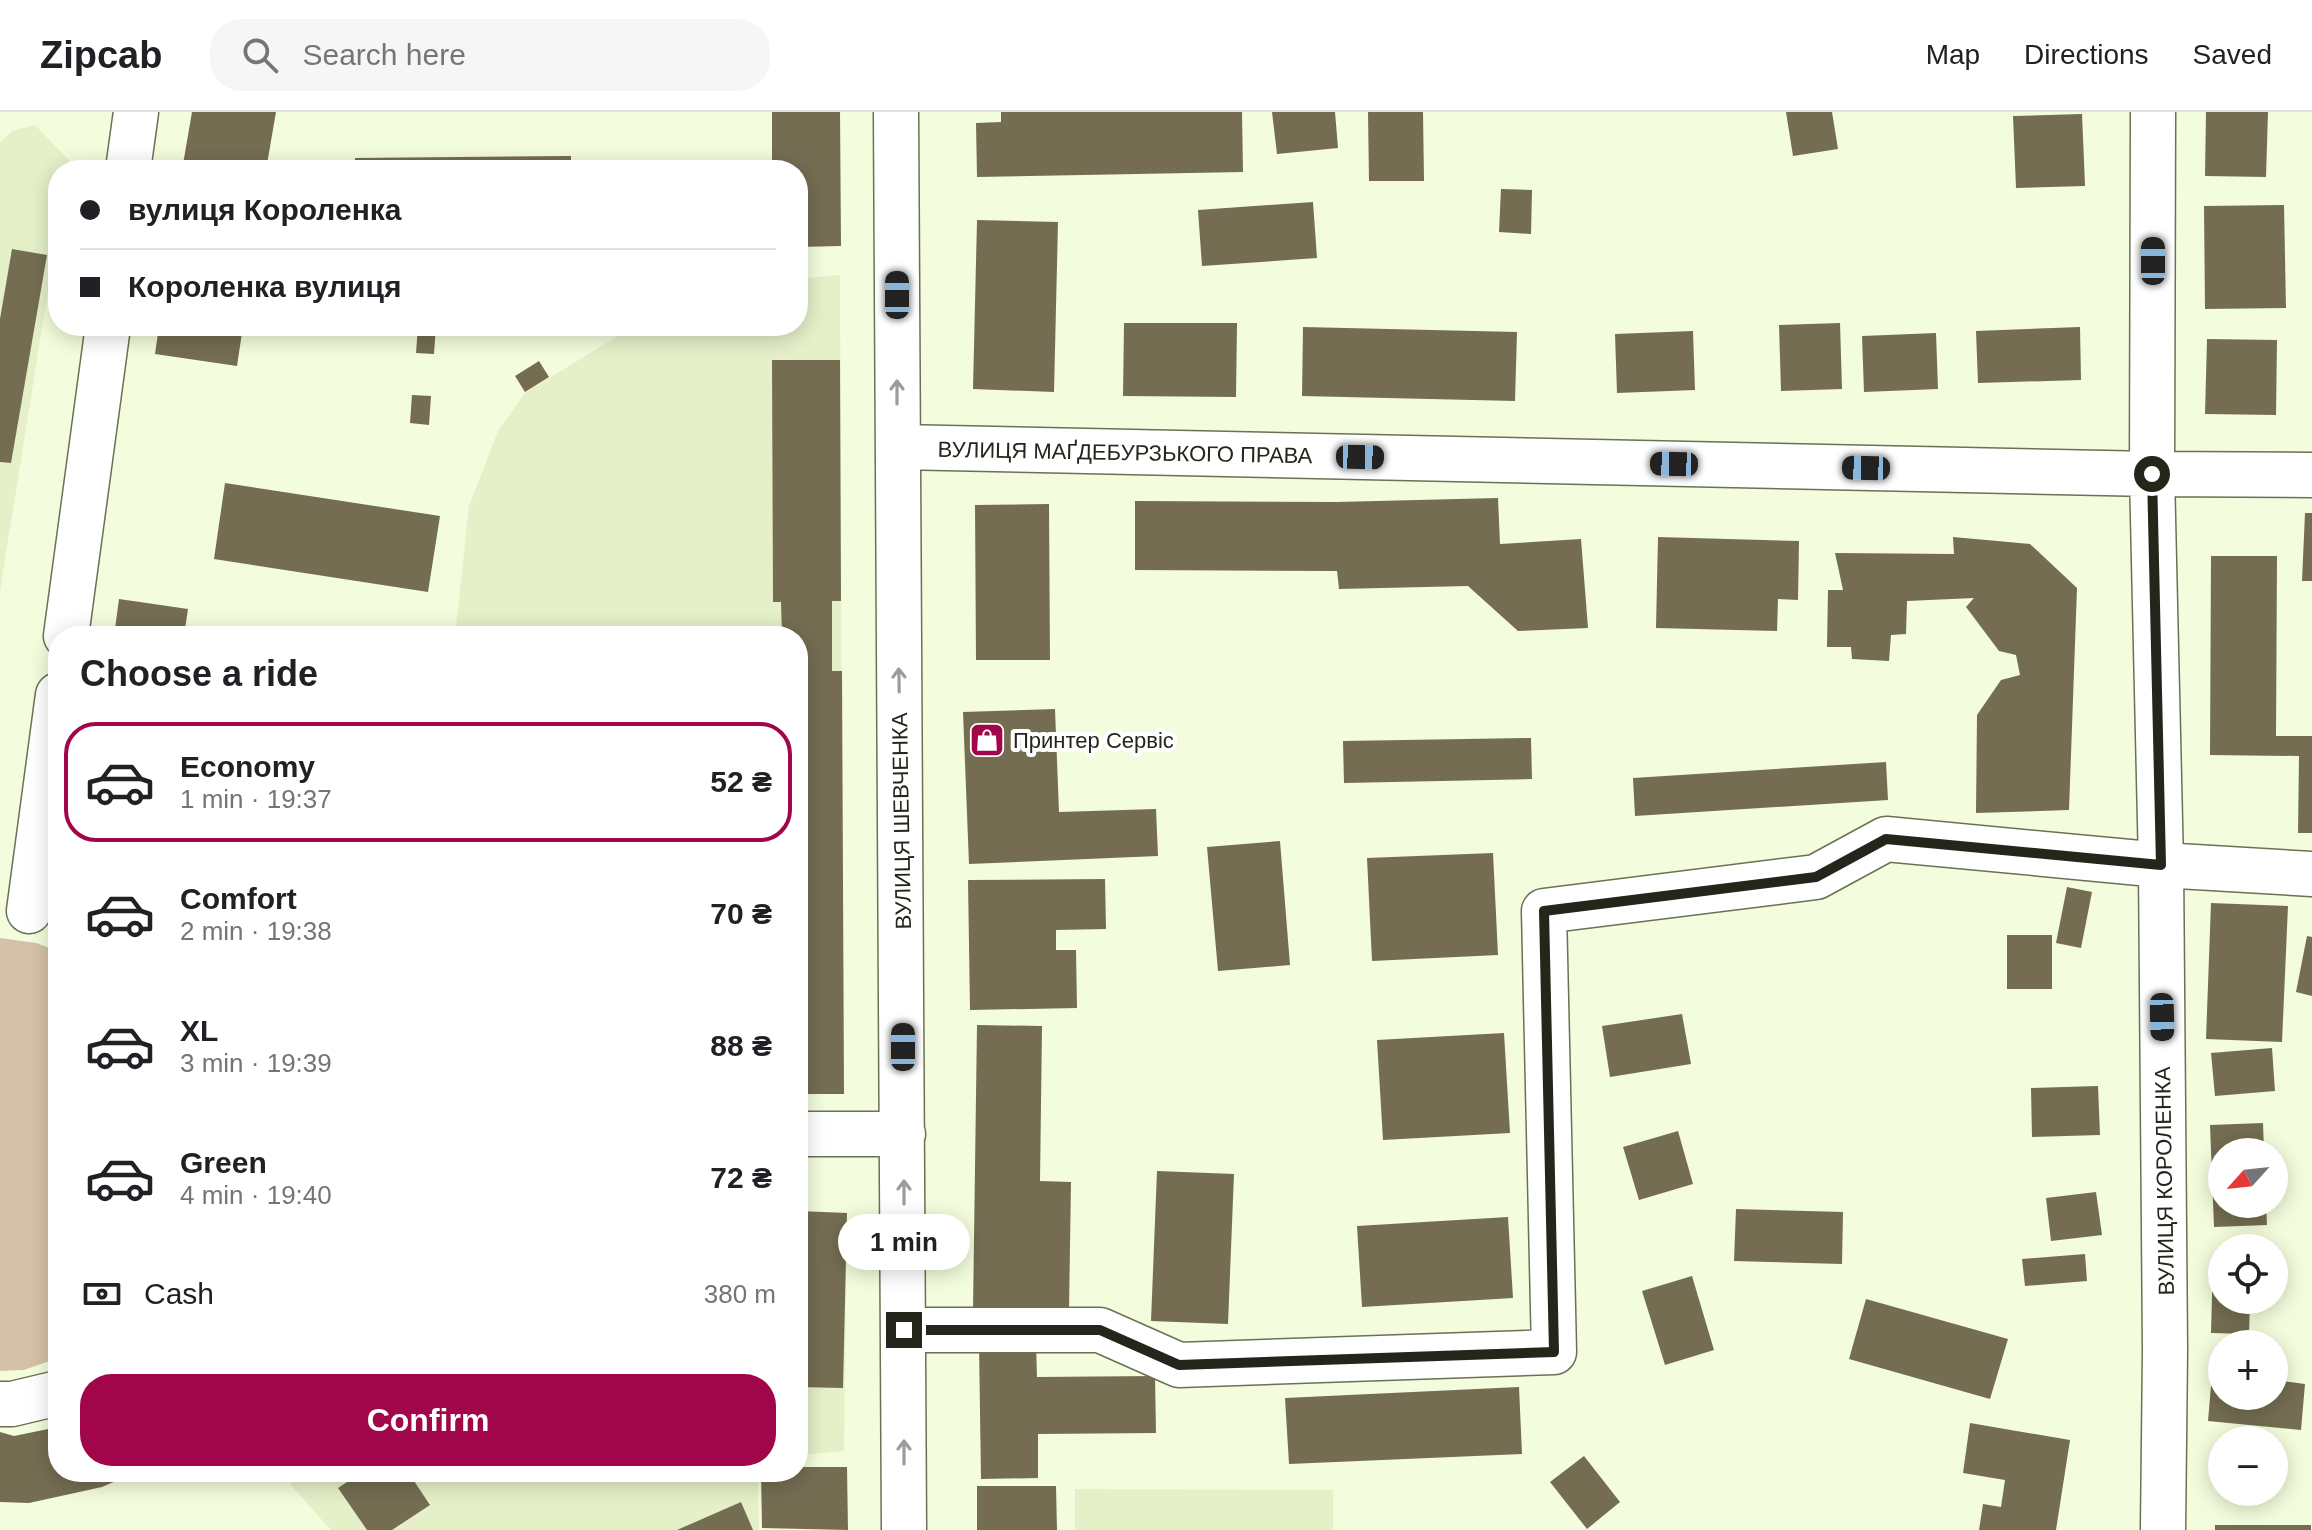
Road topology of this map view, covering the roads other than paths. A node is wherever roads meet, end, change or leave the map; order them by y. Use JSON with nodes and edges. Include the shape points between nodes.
{"nodes":[{"id":1,"x":136,"y":112,"type":"edge"},
{"id":2,"x":896,"y":112,"type":"edge"},
{"id":3,"x":2153,"y":112,"type":"edge"},
{"id":4,"x":129,"y":160,"type":"edge"},
{"id":5,"x":107,"y":336,"type":"edge"},
{"id":6,"x":898,"y":447,"type":"junction"},
{"id":7,"x":2152,"y":474,"type":"junction"},
{"id":8,"x":2312,"y":475,"type":"edge"},
{"id":9,"x":67,"y":626,"type":"edge"},
{"id":10,"x":48,"y":771,"type":"edge"},
{"id":11,"x":2161,"y":865,"type":"junction"},
{"id":12,"x":2312,"y":874,"type":"edge"},
{"id":13,"x":29,"y":914,"type":"edge"},
{"id":14,"x":808,"y":1134,"type":"edge"},
{"id":15,"x":903,"y":1134,"type":"junction"},
{"id":16,"x":904,"y":1330,"type":"junction"},
{"id":17,"x":48,"y":1395,"type":"edge"},
{"id":18,"x":0,"y":1404,"type":"edge"},
{"id":19,"x":904,"y":1530,"type":"edge"},
{"id":20,"x":2163,"y":1530,"type":"edge"}],
"edges":[{"from":1,"to":4,"type":"street"},
{"from":6,"to":2,"type":"street","name":"ВУЛИЦЯ ШЕВЧЕНКА","one_way":true},
{"from":3,"to":7,"type":"street","name":"ВУЛИЦЯ КОРОЛЕНКА"},
{"from":5,"to":9,"type":"street"},
{"from":6,"to":7,"type":"street","name":"ВУЛИЦЯ МАҐДЕБУРЗЬКОГО ПРАВА"},
{"from":15,"to":6,"type":"street","name":"ВУЛИЦЯ ШЕВЧЕНКА","one_way":true},
{"from":7,"to":8,"type":"street","name":"ВУЛИЦЯ МАҐДЕБУРЗЬКОГО ПРАВА"},
{"from":7,"to":11,"type":"street","name":"ВУЛИЦЯ КОРОЛЕНКА"},
{"from":10,"to":13,"type":"street"},
{"from":11,"to":12,"type":"street"},
{"from":11,"to":16,"type":"street","via":[[1886,839],[1816,877],[1544,911],[1554,1352],[1179,1365],[1100,1330]]},
{"from":11,"to":20,"type":"street","name":"ВУЛИЦЯ КОРОЛЕНКА"},
{"from":14,"to":15,"type":"street"},
{"from":16,"to":15,"type":"street","name":"ВУЛИЦЯ ШЕВЧЕНКА","one_way":true},
{"from":19,"to":16,"type":"street","name":"ВУЛИЦЯ ШЕВЧЕНКА","one_way":true},
{"from":17,"to":18,"type":"street"}]}
